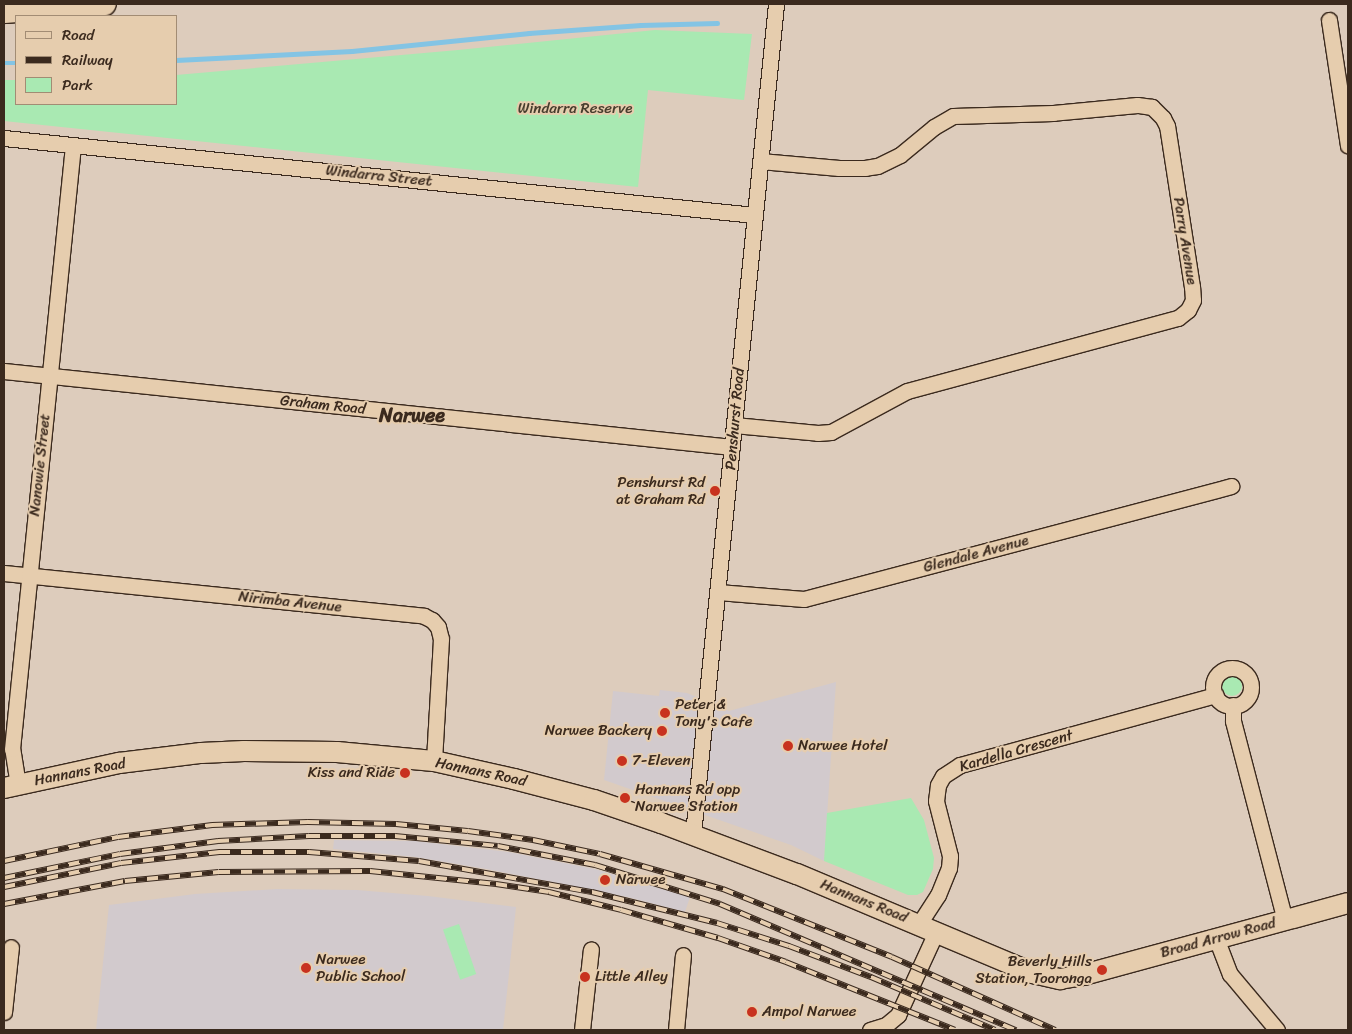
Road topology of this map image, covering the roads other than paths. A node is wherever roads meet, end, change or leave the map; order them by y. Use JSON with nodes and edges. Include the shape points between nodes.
{"nodes":[{"id":1,"x":105,"y":4,"type":"edge"},
{"id":2,"x":776,"y":4,"type":"edge"},
{"id":3,"x":4,"y":12,"type":"edge"},
{"id":4,"x":1329,"y":20,"type":"dead end"},
{"id":5,"x":4,"y":138,"type":"edge"},
{"id":6,"x":73,"y":145,"type":"junction"},
{"id":7,"x":1348,"y":146,"type":"edge"},
{"id":8,"x":760,"y":161,"type":"junction"},
{"id":9,"x":754,"y":215,"type":"junction"},
{"id":10,"x":4,"y":371,"type":"edge"},
{"id":11,"x":49,"y":375,"type":"junction"},
{"id":12,"x":734,"y":425,"type":"junction"},
{"id":13,"x":732,"y":446,"type":"junction"},
{"id":14,"x":1231,"y":486,"type":"dead end"},
{"id":15,"x":4,"y":573,"type":"edge"},
{"id":16,"x":29,"y":576,"type":"junction"},
{"id":17,"x":718,"y":592,"type":"junction"},
{"id":18,"x":1216,"y":695,"type":"junction"},
{"id":19,"x":1233,"y":706,"type":"junction"},
{"id":20,"x":434,"y":761,"type":"junction"},
{"id":21,"x":11,"y":786,"type":"edge"},
{"id":22,"x":693,"y":834,"type":"junction"},
{"id":23,"x":1348,"y":903,"type":"edge"},
{"id":24,"x":1285,"y":920,"type":"junction"},
{"id":25,"x":928,"y":928,"type":"junction"},
{"id":26,"x":1216,"y":938,"type":"junction"},
{"id":27,"x":10,"y":947,"type":"dead end"},
{"id":28,"x":591,"y":949,"type":"dead end"},
{"id":29,"x":683,"y":955,"type":"dead end"},
{"id":30,"x":1087,"y":974,"type":"joint"},
{"id":31,"x":4,"y":1012,"type":"edge"},
{"id":32,"x":582,"y":1030,"type":"edge"},
{"id":33,"x":676,"y":1030,"type":"edge"},
{"id":34,"x":870,"y":1030,"type":"edge"},
{"id":35,"x":1277,"y":1030,"type":"edge"}],
"edges":[{"from":1,"to":3,"type":"highway"},
{"from":2,"to":8,"type":"street","name":"Penshurst Road"},
{"from":4,"to":7,"type":"street"},
{"from":5,"to":6,"type":"street","name":"Windarra Street"},
{"from":6,"to":9,"type":"street","name":"Windarra Street"},
{"from":6,"to":11,"type":"street","name":"Nanowie Street"},
{"from":8,"to":9,"type":"street","name":"Penshurst Road"},
{"from":8,"to":12,"type":"street","name":"Parry Avenue","via":[[865,168],[900,155],[934,127],[954,116],[1053,114],[1137,105],[1152,108],[1167,126],[1193,300],[1188,310],[1178,318],[907,391],[831,432]]},
{"from":9,"to":12,"type":"street","name":"Penshurst Road"},
{"from":10,"to":11,"type":"street","name":"Graham Road"},
{"from":11,"to":13,"type":"street","name":"Graham Road"},
{"from":11,"to":16,"type":"street","name":"Nanowie Street"},
{"from":12,"to":13,"type":"street","name":"Penshurst Road"},
{"from":13,"to":17,"type":"street","name":"Penshurst Road"},
{"from":14,"to":17,"type":"street","name":"Glendale Avenue","via":[[804,599]]},
{"from":15,"to":16,"type":"street","name":"Nirimba Avenue"},
{"from":16,"to":20,"type":"street","name":"Nirimba Avenue","via":[[424,616],[438,626],[441,639]]},
{"from":16,"to":21,"type":"street","name":"Nanowie Street"},
{"from":17,"to":22,"type":"street","name":"Penshurst Road"},
{"from":18,"to":19,"type":"street","via":[[1222,703]]},
{"from":18,"to":19,"type":"street","via":[[1214,683],[1220,672],[1232,668],[1241,670],[1249,678],[1251,688],[1247,698]]},
{"from":18,"to":25,"type":"street","name":"Kardella Crescent","via":[[960,765],[943,776],[936,801],[950,856],[949,868]]},
{"from":19,"to":24,"type":"street","via":[[1234,721]]},
{"from":20,"to":21,"type":"main road","name":"Hannans Road","via":[[337,752],[244,751],[118,763]]},
{"from":20,"to":22,"type":"main road","name":"Hannans Road","via":[[594,800]]},
{"from":22,"to":25,"type":"main road","name":"Hannans Road"},
{"from":23,"to":24,"type":"main road","name":"Broad Arrow Road"},
{"from":24,"to":26,"type":"main road","name":"Broad Arrow Road"},
{"from":25,"to":30,"type":"main road","name":"Hannans Road","via":[[1047,977],[1060,979]]},
{"from":25,"to":34,"type":"street","via":[[898,1015],[886,1025]]},
{"from":26,"to":30,"type":"main road","name":"Broad Arrow Road"},
{"from":26,"to":35,"type":"street","via":[[1230,974]]},
{"from":27,"to":31,"type":"street"},
{"from":28,"to":32,"type":"street"},
{"from":29,"to":33,"type":"street"}]}
